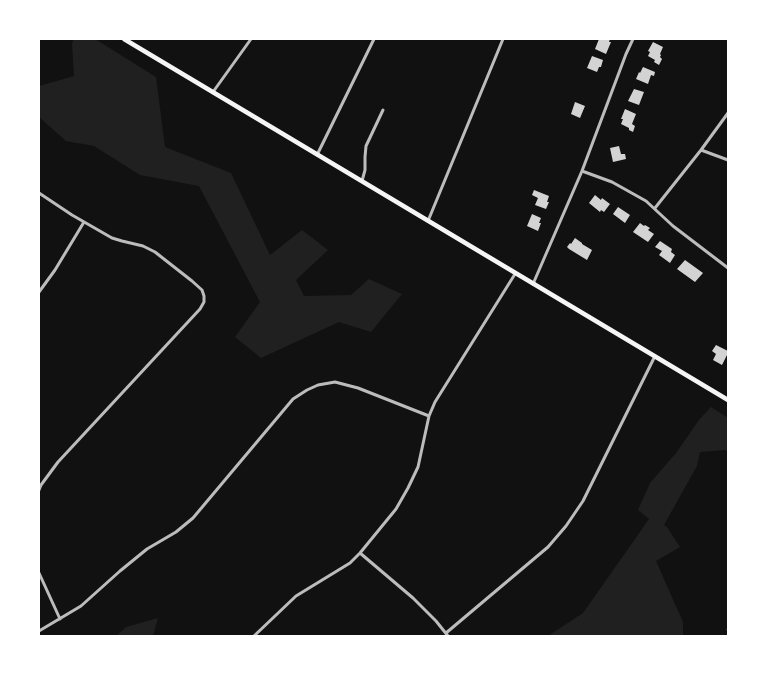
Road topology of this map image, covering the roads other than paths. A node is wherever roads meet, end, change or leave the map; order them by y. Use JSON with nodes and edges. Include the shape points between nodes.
{"nodes":[{"id":1,"x":124,"y":39,"type":"edge"},
{"id":2,"x":252,"y":39,"type":"edge"},
{"id":3,"x":374,"y":39,"type":"edge"},
{"id":4,"x":503,"y":39,"type":"edge"},
{"id":5,"x":633,"y":39,"type":"edge"},
{"id":6,"x":213,"y":93,"type":"junction"},
{"id":7,"x":383,"y":110,"type":"dead end"},
{"id":8,"x":728,"y":113,"type":"edge"},
{"id":9,"x":702,"y":150,"type":"junction"},
{"id":10,"x":317,"y":155,"type":"junction"},
{"id":11,"x":728,"y":160,"type":"edge"},
{"id":12,"x":582,"y":171,"type":"junction"},
{"id":13,"x":361,"y":182,"type":"junction"},
{"id":14,"x":39,"y":194,"type":"edge"},
{"id":15,"x":655,"y":208,"type":"junction"},
{"id":16,"x":84,"y":222,"type":"junction"},
{"id":17,"x":428,"y":222,"type":"junction"},
{"id":18,"x":728,"y":268,"type":"edge"},
{"id":19,"x":515,"y":274,"type":"junction"},
{"id":20,"x":533,"y":284,"type":"junction"},
{"id":21,"x":39,"y":292,"type":"edge"},
{"id":22,"x":655,"y":356,"type":"junction"},
{"id":23,"x":728,"y":400,"type":"edge"},
{"id":24,"x":429,"y":416,"type":"junction"},
{"id":25,"x":39,"y":490,"type":"edge"},
{"id":26,"x":360,"y":553,"type":"junction"},
{"id":27,"x":39,"y":573,"type":"edge"},
{"id":28,"x":60,"y":619,"type":"junction"},
{"id":29,"x":39,"y":631,"type":"edge"},
{"id":30,"x":447,"y":635,"type":"edge"},
{"id":31,"x":254,"y":636,"type":"edge"}],
"edges":[{"from":1,"to":6,"type":"main road"},
{"from":2,"to":6,"type":"street"},
{"from":3,"to":10,"type":"street"},
{"from":4,"to":17,"type":"street"},
{"from":5,"to":12,"type":"street"},
{"from":6,"to":10,"type":"main road"},
{"from":7,"to":13,"type":"street","via":[[366,146]]},
{"from":8,"to":9,"type":"street"},
{"from":9,"to":11,"type":"street"},
{"from":9,"to":15,"type":"street"},
{"from":10,"to":13,"type":"main road"},
{"from":12,"to":15,"type":"street","via":[[612,182]]},
{"from":12,"to":20,"type":"street"},
{"from":13,"to":17,"type":"main road"},
{"from":14,"to":16,"type":"street"},
{"from":15,"to":18,"type":"street"},
{"from":16,"to":21,"type":"street"},
{"from":16,"to":25,"type":"street","via":[[112,238],[155,252],[202,290],[204,302],[58,462]]},
{"from":17,"to":19,"type":"main road"},
{"from":19,"to":20,"type":"main road"},
{"from":19,"to":24,"type":"street"},
{"from":20,"to":22,"type":"main road"},
{"from":22,"to":23,"type":"main road"},
{"from":22,"to":30,"type":"street","via":[[582,501],[566,526],[548,547]]},
{"from":24,"to":26,"type":"street","via":[[418,467],[408,488],[396,509]]},
{"from":24,"to":28,"type":"street","via":[[335,382],[307,390],[293,399],[193,518],[147,549],[81,606]]},
{"from":26,"to":30,"type":"street","via":[[413,598]]},
{"from":26,"to":31,"type":"street","via":[[296,596]]},
{"from":27,"to":28,"type":"street"},
{"from":28,"to":29,"type":"street"}]}
